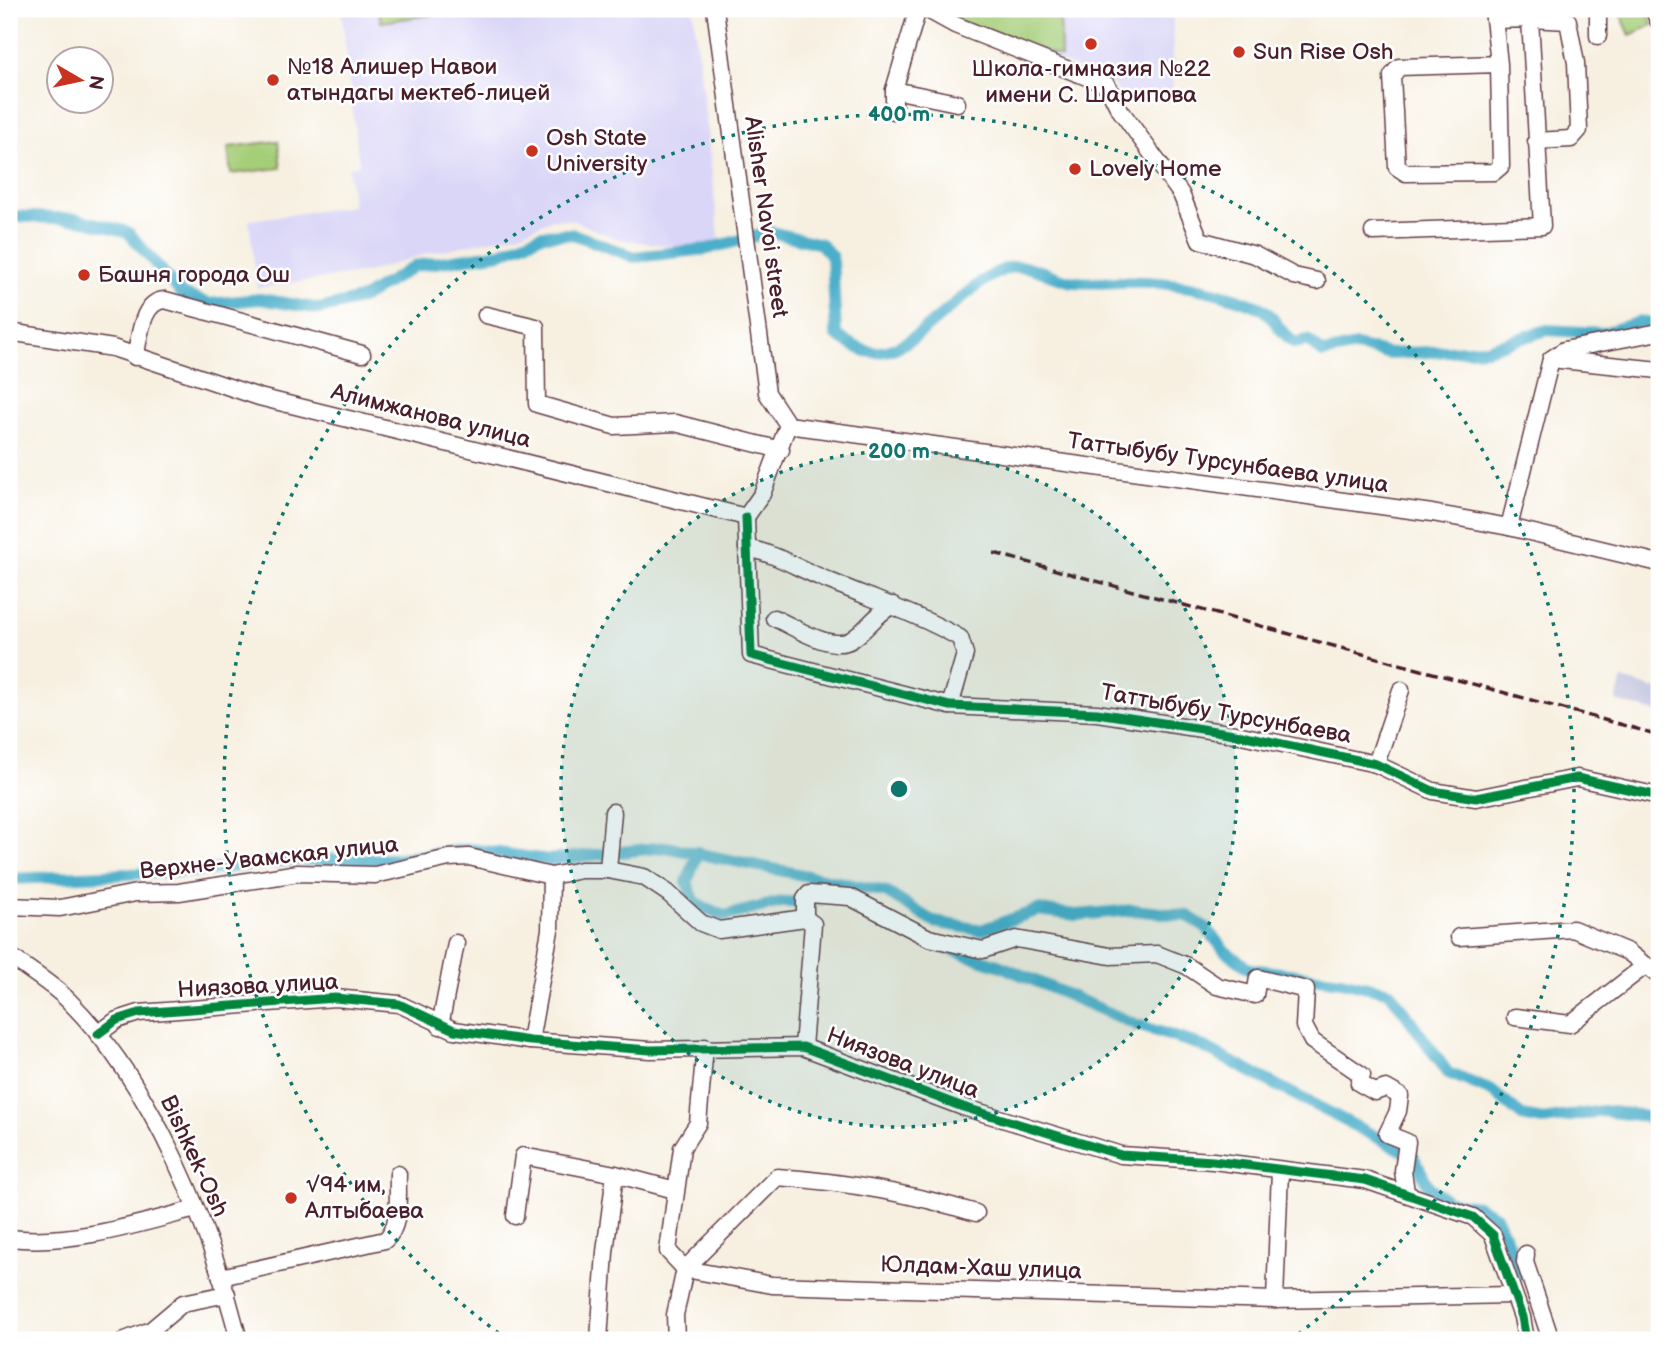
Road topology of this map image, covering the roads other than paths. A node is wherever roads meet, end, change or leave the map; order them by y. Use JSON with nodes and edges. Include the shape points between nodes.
{"nodes":[{"id":1,"x":715,"y":9,"type":"edge"},
{"id":2,"x":918,"y":9,"type":"edge"},
{"id":3,"x":926,"y":9,"type":"edge"},
{"id":4,"x":1598,"y":9,"type":"edge"},
{"id":5,"x":1653,"y":9,"type":"edge"},
{"id":6,"x":1494,"y":15,"type":"edge"},
{"id":7,"x":1530,"y":19,"type":"junction"},
{"id":8,"x":1659,"y":22,"type":"edge"},
{"id":9,"x":1598,"y":36,"type":"dead end"},
{"id":10,"x":1499,"y":64,"type":"junction"},
{"id":11,"x":894,"y":90,"type":"junction"},
{"id":12,"x":957,"y":103,"type":"dead end"},
{"id":13,"x":894,"y":111,"type":"dead end"},
{"id":14,"x":1536,"y":141,"type":"junction"},
{"id":15,"x":1373,"y":232,"type":"dead end"},
{"id":16,"x":1317,"y":281,"type":"dead end"},
{"id":17,"x":486,"y":315,"type":"dead end"},
{"id":18,"x":9,"y":332,"type":"edge"},
{"id":19,"x":1659,"y":332,"type":"edge"},
{"id":20,"x":362,"y":354,"type":"dead end"},
{"id":21,"x":135,"y":357,"type":"junction"},
{"id":22,"x":1550,"y":359,"type":"junction"},
{"id":23,"x":1659,"y":370,"type":"edge"},
{"id":24,"x":788,"y":425,"type":"junction"},
{"id":25,"x":780,"y":450,"type":"junction"},
{"id":26,"x":746,"y":517,"type":"junction"},
{"id":27,"x":1509,"y":527,"type":"junction"},
{"id":28,"x":747,"y":548,"type":"junction"},
{"id":29,"x":1659,"y":563,"type":"edge"},
{"id":30,"x":893,"y":605,"type":"junction"},
{"id":31,"x":774,"y":618,"type":"dead end"},
{"id":32,"x":1401,"y":690,"type":"dead end"},
{"id":33,"x":950,"y":706,"type":"junction"},
{"id":34,"x":1376,"y":764,"type":"junction"},
{"id":35,"x":1659,"y":796,"type":"edge"},
{"id":36,"x":614,"y":812,"type":"dead end"},
{"id":37,"x":608,"y":867,"type":"junction"},
{"id":38,"x":551,"y":876,"type":"junction"},
{"id":39,"x":9,"y":906,"type":"edge"},
{"id":40,"x":805,"y":908,"type":"junction"},
{"id":41,"x":1459,"y":937,"type":"dead end"},
{"id":42,"x":457,"y":943,"type":"dead end"},
{"id":43,"x":9,"y":955,"type":"edge"},
{"id":44,"x":1653,"y":971,"type":"edge"},
{"id":45,"x":1515,"y":1017,"type":"dead end"},
{"id":46,"x":440,"y":1026,"type":"junction"},
{"id":47,"x":98,"y":1034,"type":"junction"},
{"id":48,"x":530,"y":1041,"type":"junction"},
{"id":49,"x":803,"y":1046,"type":"junction"},
{"id":50,"x":705,"y":1047,"type":"junction"},
{"id":51,"x":1280,"y":1171,"type":"junction"},
{"id":52,"x":398,"y":1174,"type":"dead end"},
{"id":53,"x":615,"y":1174,"type":"junction"},
{"id":54,"x":675,"y":1190,"type":"junction"},
{"id":55,"x":1406,"y":1192,"type":"junction"},
{"id":56,"x":195,"y":1209,"type":"junction"},
{"id":57,"x":976,"y":1213,"type":"dead end"},
{"id":58,"x":515,"y":1216,"type":"dead end"},
{"id":59,"x":9,"y":1238,"type":"edge"},
{"id":60,"x":1526,"y":1254,"type":"dead end"},
{"id":61,"x":685,"y":1269,"type":"junction"},
{"id":62,"x":221,"y":1277,"type":"junction"},
{"id":63,"x":227,"y":1294,"type":"junction"},
{"id":64,"x":1512,"y":1295,"type":"junction"},
{"id":65,"x":1275,"y":1300,"type":"junction"},
{"id":66,"x":125,"y":1340,"type":"edge"},
{"id":67,"x":239,"y":1340,"type":"edge"},
{"id":68,"x":599,"y":1340,"type":"edge"},
{"id":69,"x":676,"y":1340,"type":"edge"},
{"id":70,"x":1526,"y":1340,"type":"edge"},
{"id":71,"x":1551,"y":1340,"type":"edge"}],
"edges":[{"from":1,"to":24,"type":"street","name":"Alisher Navoi street","via":[[767,393]]},
{"from":2,"to":11,"type":"street"},
{"from":3,"to":16,"type":"street","via":[[955,25],[1107,85],[1181,194],[1200,240]]},
{"from":4,"to":9,"type":"street"},
{"from":5,"to":8,"type":"street"},
{"from":6,"to":7,"type":"street"},
{"from":6,"to":10,"type":"street"},
{"from":7,"to":14,"type":"street"},
{"from":7,"to":14,"type":"street","via":[[1568,21],[1576,63],[1579,130],[1571,139]]},
{"from":10,"to":10,"type":"street","via":[[1501,166],[1482,173],[1406,173],[1397,167],[1392,76],[1399,67]]},
{"from":11,"to":12,"type":"street"},
{"from":11,"to":13,"type":"street"},
{"from":14,"to":15,"type":"street","via":[[1542,226]]},
{"from":17,"to":25,"type":"street","via":[[536,327],[537,404],[614,426],[675,423]]},
{"from":18,"to":21,"type":"street","name":"Алимжанова улица","via":[[113,348]]},
{"from":19,"to":22,"type":"street","via":[[1564,350]]},
{"from":20,"to":21,"type":"street","via":[[157,300],[148,307]]},
{"from":21,"to":26,"type":"street","name":"Алимжанова улица","via":[[259,397]]},
{"from":22,"to":23,"type":"street"},
{"from":22,"to":27,"type":"street"},
{"from":24,"to":25,"type":"street"},
{"from":24,"to":27,"type":"street","name":"Таттыбубу Турсунбаева улица"},
{"from":25,"to":26,"type":"street","via":[[762,494]]},
{"from":26,"to":28,"type":"street","name":"Таттыбубу Турсунбаева"},
{"from":27,"to":29,"type":"street","name":"Таттыбубу Турсунбаева улица"},
{"from":28,"to":30,"type":"street"},
{"from":28,"to":33,"type":"street","name":"Таттыбубу Турсунбаева","via":[[751,655]]},
{"from":30,"to":31,"type":"street","via":[[841,643]]},
{"from":30,"to":33,"type":"street","via":[[948,631],[965,645]]},
{"from":32,"to":34,"type":"street"},
{"from":33,"to":34,"type":"street","name":"Таттыбубу Турсунбаева","via":[[1097,713],[1241,735]]},
{"from":34,"to":35,"type":"street","name":"Таттыбубу Турсунбаева","via":[[1433,791],[1476,798],[1577,778]]},
{"from":36,"to":37,"type":"street"},
{"from":37,"to":38,"type":"street","name":"Верхне-Увамская улица"},
{"from":37,"to":40,"type":"street","name":"Верхне-Увамская улица","via":[[657,884],[711,929],[727,930]]},
{"from":38,"to":39,"type":"street","name":"Верхне-Увамская улица","via":[[483,859],[449,858],[375,875],[298,873],[69,906]]},
{"from":38,"to":48,"type":"street","via":[[550,930]]},
{"from":40,"to":49,"type":"street","via":[[813,924]]},
{"from":40,"to":55,"type":"street","name":"Верхне-Увамская улица","via":[[809,894],[850,897],[929,938],[983,950],[1016,939],[1110,956],[1157,954],[1187,966],[1217,986],[1255,995],[1258,978],[1306,990],[1304,1026],[1312,1041],[1362,1075],[1359,1083],[1374,1092],[1386,1088],[1400,1096],[1387,1135],[1407,1142]]},
{"from":41,"to":44,"type":"street","via":[[1573,929],[1628,952]]},
{"from":42,"to":46,"type":"street"},
{"from":43,"to":47,"type":"street","name":"Bishkek-Osh","via":[[67,999]]},
{"from":44,"to":45,"type":"street","via":[[1570,1024]]},
{"from":46,"to":47,"type":"street","name":"Ниязова улица","via":[[399,1004],[302,999],[139,1013],[117,1020]]},
{"from":46,"to":48,"type":"street","name":"Ниязова улица"},
{"from":47,"to":56,"type":"street","name":"Bishkek-Osh","via":[[150,1108]]},
{"from":48,"to":50,"type":"street","name":"Ниязова улица","via":[[650,1050]]},
{"from":49,"to":50,"type":"street","name":"Ниязова улица"},
{"from":49,"to":51,"type":"street","name":"Ниязова улица","via":[[963,1107],[1121,1155]]},
{"from":50,"to":54,"type":"street","via":[[698,1123],[682,1148]]},
{"from":51,"to":55,"type":"street","name":"Ниязова улица","via":[[1365,1180]]},
{"from":51,"to":65,"type":"street"},
{"from":52,"to":62,"type":"street","via":[[396,1224],[386,1240]]},
{"from":53,"to":54,"type":"street"},
{"from":53,"to":58,"type":"street","via":[[523,1156]]},
{"from":53,"to":68,"type":"street"},
{"from":54,"to":61,"type":"street","via":[[668,1251]]},
{"from":55,"to":64,"type":"street","name":"Ниязова улица","via":[[1473,1217],[1493,1235]]},
{"from":56,"to":59,"type":"street","via":[[117,1230],[33,1240]]},
{"from":56,"to":62,"type":"street","name":"Bishkek-Osh"},
{"from":57,"to":61,"type":"street","via":[[915,1195],[777,1177]]},
{"from":60,"to":71,"type":"street"},
{"from":61,"to":65,"type":"street","name":"Юлдам-Хаш улица","via":[[772,1285]]},
{"from":61,"to":69,"type":"street","via":[[677,1301]]},
{"from":62,"to":63,"type":"street","name":"Bishkek-Osh"},
{"from":63,"to":66,"type":"street","via":[[183,1303],[151,1330]]},
{"from":63,"to":67,"type":"street","name":"Bishkek-Osh"},
{"from":64,"to":65,"type":"street","name":"Юлдам-Хаш улица"},
{"from":64,"to":70,"type":"street","name":"Ниязова улица"}]}
